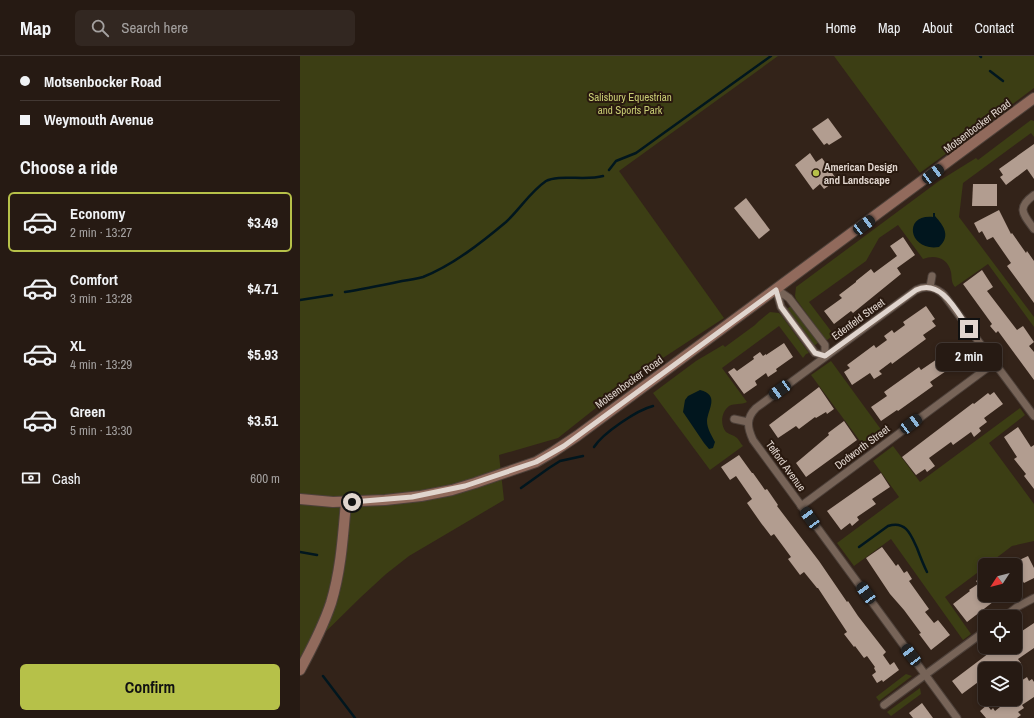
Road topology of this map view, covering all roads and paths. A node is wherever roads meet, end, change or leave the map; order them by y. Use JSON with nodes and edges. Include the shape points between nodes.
{"nodes":[{"id":1,"x":1034,"y":98,"type":"edge"},
{"id":2,"x":1034,"y":195,"type":"edge"},
{"id":3,"x":1034,"y":229,"type":"edge"},
{"id":4,"x":932,"y":276,"type":"dead end"},
{"id":5,"x":930,"y":287,"type":"junction"},
{"id":6,"x":776,"y":290,"type":"junction"},
{"id":7,"x":825,"y":356,"type":"junction"},
{"id":8,"x":994,"y":363,"type":"junction"},
{"id":9,"x":1034,"y":416,"type":"edge"},
{"id":10,"x":734,"y":420,"type":"dead end"},
{"id":11,"x":748,"y":422,"type":"junction"},
{"id":12,"x":300,"y":499,"type":"edge"},
{"id":13,"x":346,"y":502,"type":"junction"},
{"id":14,"x":801,"y":506,"type":"junction"},
{"id":15,"x":1034,"y":598,"type":"edge"},
{"id":16,"x":1013,"y":610,"type":"edge"},
{"id":17,"x":978,"y":636,"type":"edge"},
{"id":18,"x":300,"y":670,"type":"edge"},
{"id":19,"x":926,"y":675,"type":"junction"},
{"id":20,"x":884,"y":705,"type":"dead end"},
{"id":21,"x":957,"y":718,"type":"edge"}],
"edges":[{"from":1,"to":6,"type":"main road","name":"Motsenbocker Road"},
{"from":2,"to":3,"type":"street","via":[[1023,205],[1025,216]]},
{"from":4,"to":5,"type":"street"},
{"from":5,"to":7,"type":"street","name":"Edenfeld Street","via":[[916,290]]},
{"from":5,"to":8,"type":"street","via":[[944,295]]},
{"from":6,"to":7,"type":"street","via":[[781,307],[815,353]]},
{"from":6,"to":7,"type":"street","via":[[789,298],[825,345]]},
{"from":6,"to":13,"type":"main road","name":"Motsenbocker Road","via":[[564,446],[542,459],[475,483],[439,492],[402,498]]},
{"from":7,"to":11,"type":"street","name":"Edenfeld Street","via":[[756,408]]},
{"from":8,"to":9,"type":"street"},
{"from":8,"to":14,"type":"street","name":"Dodworth Street"},
{"from":10,"to":11,"type":"street"},
{"from":11,"to":14,"type":"street","name":"Telford Avenue","via":[[753,440]]},
{"from":12,"to":13,"type":"main road","name":"Motsenbocker Road"},
{"from":13,"to":18,"type":"main road","via":[[340,565],[333,595],[322,628]]},
{"from":14,"to":19,"type":"street","name":"Telford Avenue"},
{"from":15,"to":16,"type":"street"},
{"from":17,"to":19,"type":"street"},
{"from":19,"to":20,"type":"street"},
{"from":19,"to":21,"type":"street","name":"Telford Avenue"}]}
